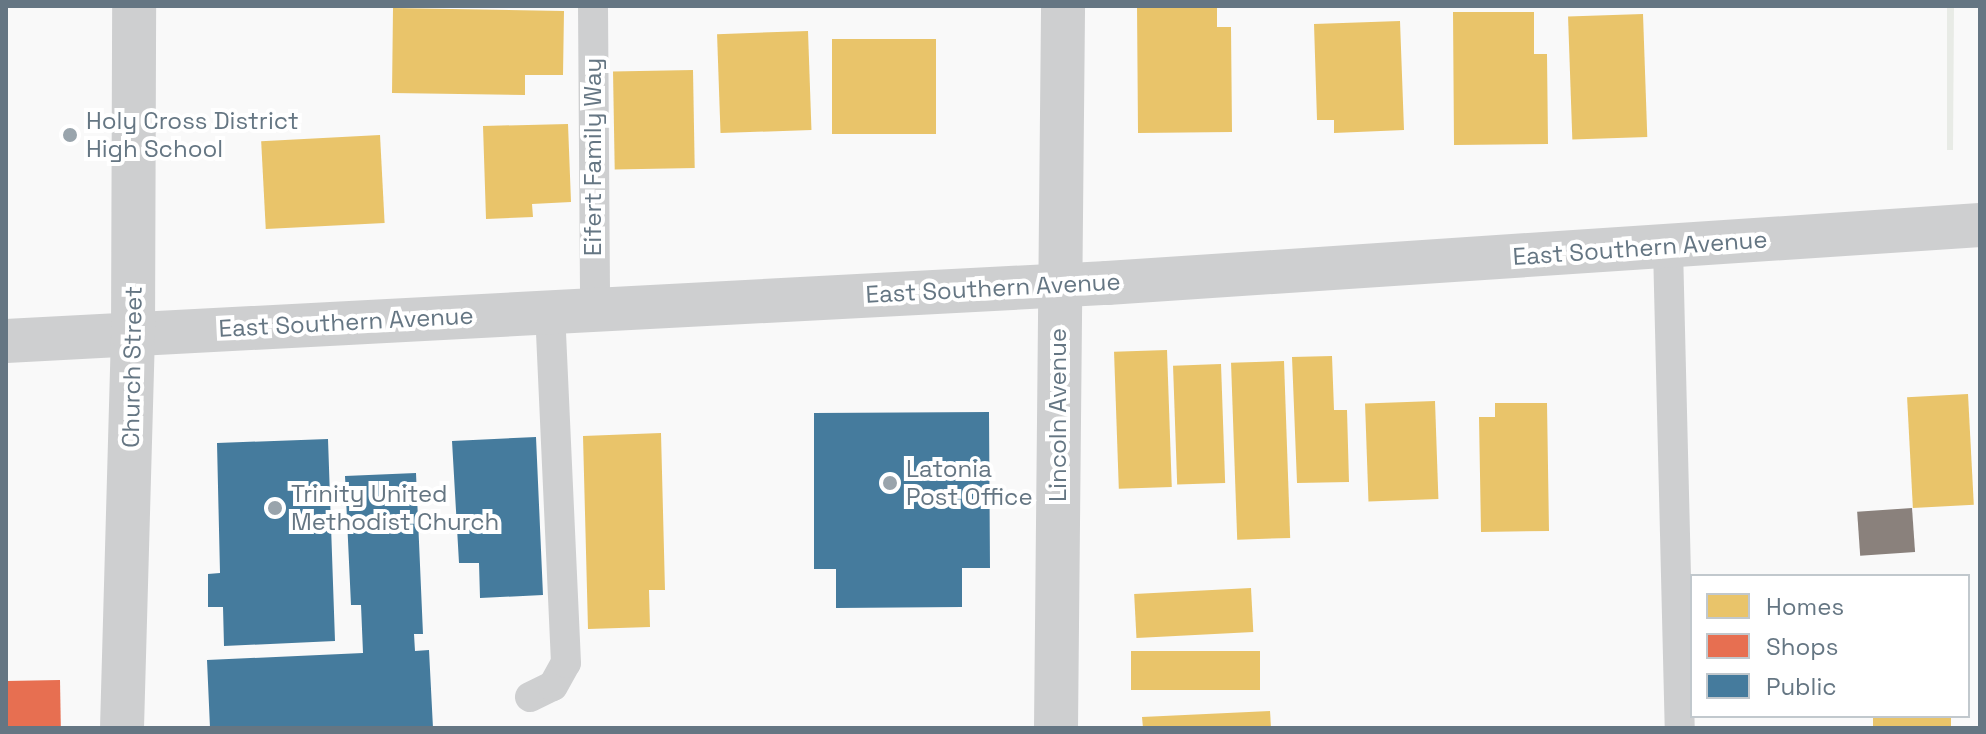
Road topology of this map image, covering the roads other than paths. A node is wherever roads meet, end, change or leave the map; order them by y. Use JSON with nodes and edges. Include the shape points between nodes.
{"nodes":[{"id":1,"x":134,"y":6,"type":"edge"},
{"id":2,"x":593,"y":6,"type":"edge"},
{"id":3,"x":1063,"y":6,"type":"edge"},
{"id":4,"x":1980,"y":225,"type":"edge"},
{"id":5,"x":1668,"y":248,"type":"junction"},
{"id":6,"x":1058,"y":284,"type":"junction"},
{"id":7,"x":595,"y":308,"type":"junction"},
{"id":8,"x":550,"y":310,"type":"junction"},
{"id":9,"x":133,"y":334,"type":"junction"},
{"id":10,"x":6,"y":341,"type":"edge"},
{"id":11,"x":530,"y":697,"type":"dead end"},
{"id":12,"x":122,"y":728,"type":"edge"},
{"id":13,"x":1056,"y":728,"type":"edge"},
{"id":14,"x":1680,"y":728,"type":"edge"}],
"edges":[{"from":1,"to":9,"type":"street","name":"Church Street"},
{"from":2,"to":7,"type":"lane","name":"Eifert Family Way"},
{"from":3,"to":6,"type":"street","name":"Lincoln Avenue"},
{"from":4,"to":5,"type":"street","name":"East Southern Avenue"},
{"from":5,"to":6,"type":"street","name":"East Southern Avenue"},
{"from":5,"to":14,"type":"lane"},
{"from":6,"to":7,"type":"street","name":"East Southern Avenue"},
{"from":6,"to":13,"type":"street","name":"Lincoln Avenue"},
{"from":7,"to":8,"type":"street","name":"East Southern Avenue"},
{"from":8,"to":9,"type":"street","name":"East Southern Avenue"},
{"from":8,"to":11,"type":"lane","via":[[566,663],[553,686]]},
{"from":9,"to":10,"type":"street","name":"East Southern Avenue"},
{"from":9,"to":12,"type":"street","name":"Church Street"}]}
